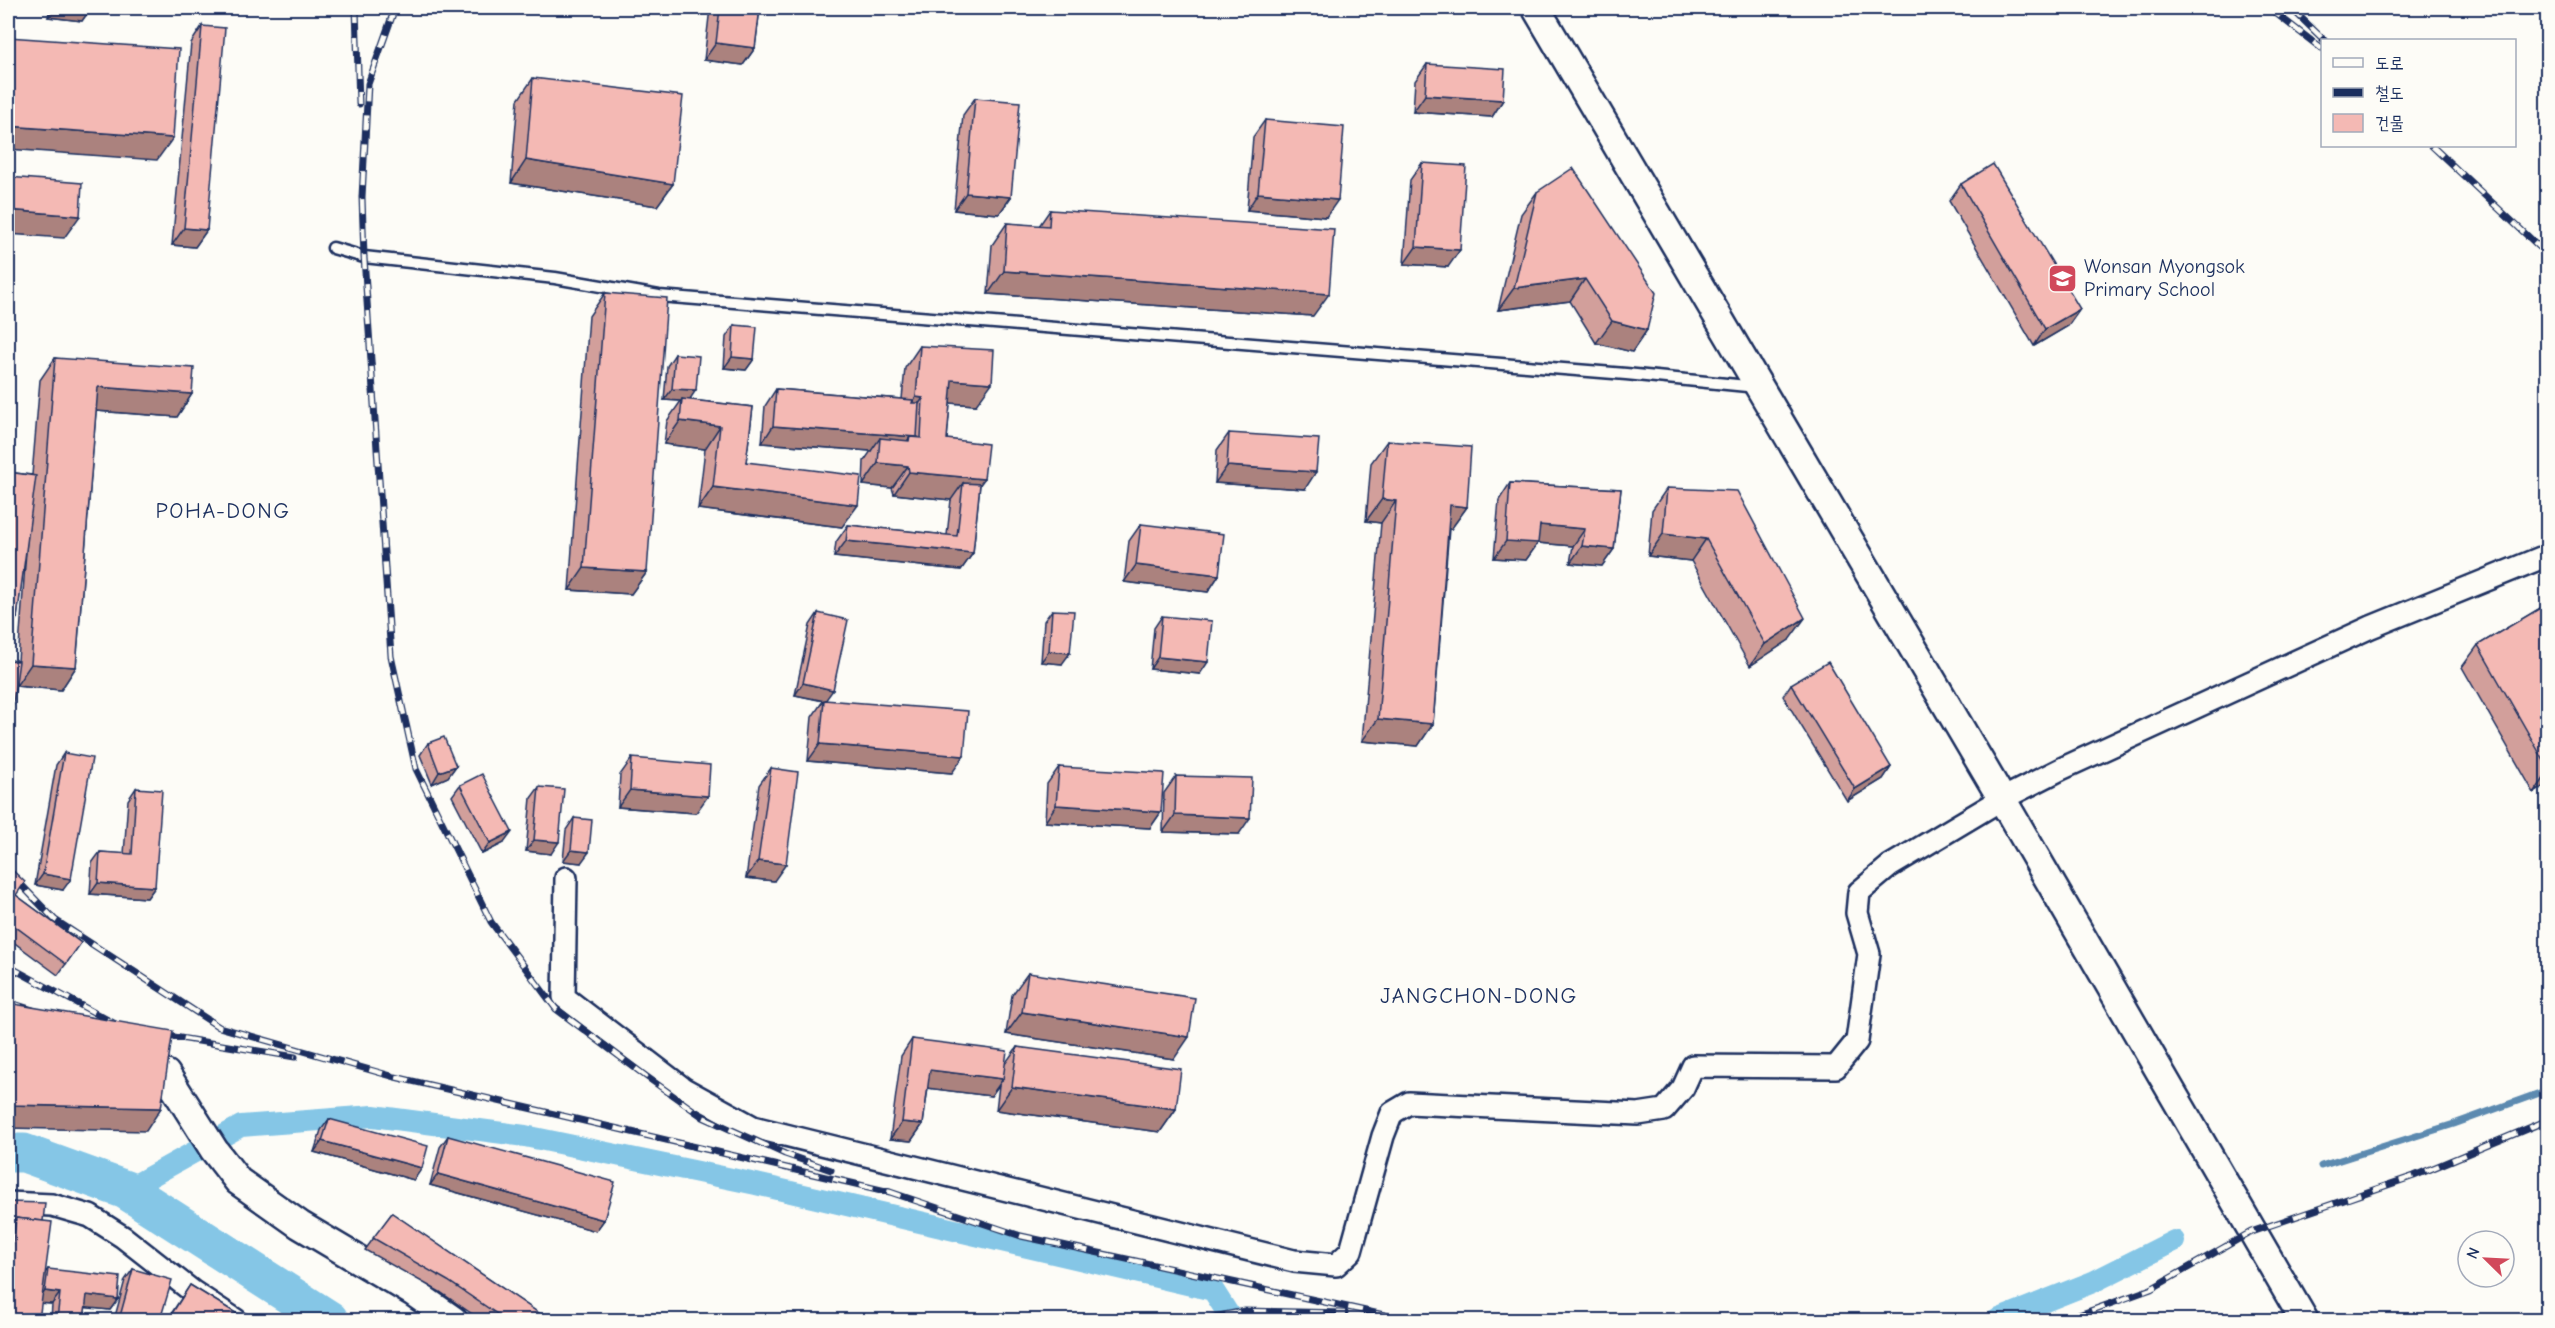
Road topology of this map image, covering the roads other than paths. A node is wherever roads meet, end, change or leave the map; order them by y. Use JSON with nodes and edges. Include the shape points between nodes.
{"nodes":[{"id":1,"x":1536,"y":8,"type":"edge"},
{"id":2,"x":333,"y":248,"type":"dead end"},
{"id":3,"x":1760,"y":387,"type":"junction"},
{"id":4,"x":2547,"y":555,"type":"edge"},
{"id":5,"x":2002,"y":799,"type":"junction"},
{"id":6,"x":566,"y":878,"type":"dead end"},
{"id":7,"x":166,"y":1074,"type":"edge"},
{"id":8,"x":8,"y":1203,"type":"edge"},
{"id":9,"x":236,"y":1320,"type":"edge"},
{"id":10,"x":453,"y":1320,"type":"edge"},
{"id":11,"x":2304,"y":1320,"type":"edge"}],
"edges":[{"from":1,"to":3,"type":"street"},
{"from":2,"to":3,"type":"lane","via":[[364,257],[555,278],[659,296]]},
{"from":3,"to":5,"type":"street"},
{"from":4,"to":5,"type":"street","via":[[2371,627]]},
{"from":5,"to":6,"type":"street","via":[[1890,866],[1859,892],[1857,913],[1869,954],[1857,1041],[1836,1067],[1693,1066],[1683,1088],[1664,1110],[1638,1114],[1409,1102],[1392,1113],[1351,1251],[1336,1265],[1294,1261],[753,1127],[684,1089],[564,997]]},
{"from":5,"to":11,"type":"street"},
{"from":7,"to":10,"type":"street","via":[[238,1180]]},
{"from":8,"to":9,"type":"street","via":[[52,1205],[90,1216]]}]}
